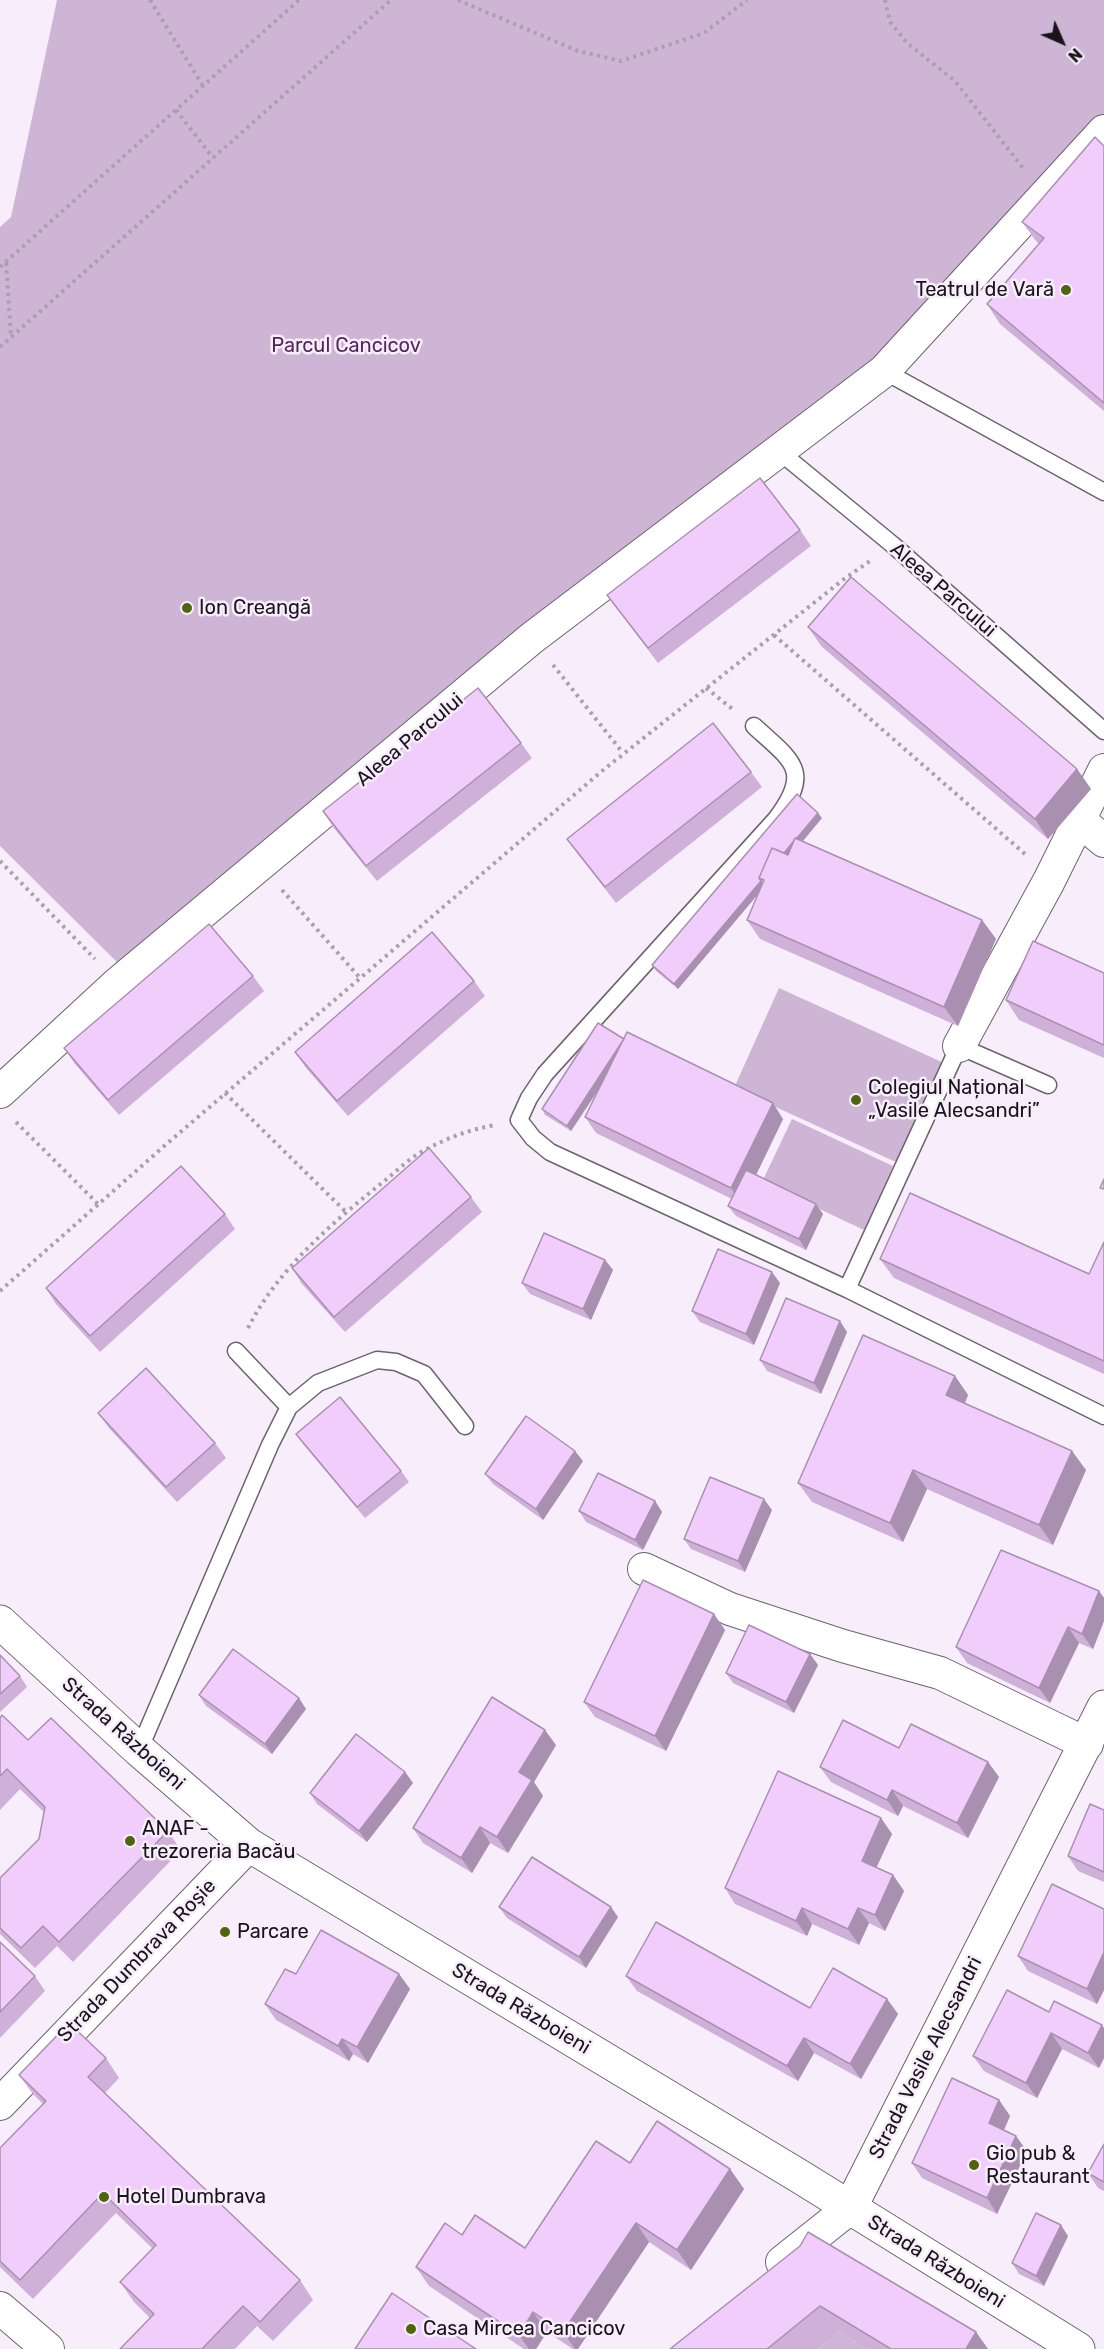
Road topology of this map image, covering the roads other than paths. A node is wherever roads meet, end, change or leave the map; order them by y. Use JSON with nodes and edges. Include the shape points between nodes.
{"nodes":[{"id":1,"x":1104,"y":130,"type":"edge"},
{"id":2,"x":884,"y":371,"type":"junction"},
{"id":3,"x":780,"y":452,"type":"junction"},
{"id":4,"x":1104,"y":492,"type":"edge"},
{"id":5,"x":754,"y":726,"type":"road end"},
{"id":6,"x":1104,"y":731,"type":"edge"},
{"id":7,"x":1104,"y":770,"type":"edge"},
{"id":8,"x":1079,"y":820,"type":"junction"},
{"id":9,"x":1104,"y":841,"type":"edge"},
{"id":10,"x":959,"y":1046,"type":"junction"},
{"id":11,"x":1048,"y":1085,"type":"dead end"},
{"id":12,"x":4,"y":1103,"type":"edge"},
{"id":13,"x":847,"y":1289,"type":"junction"},
{"id":14,"x":236,"y":1351,"type":"road end"},
{"id":15,"x":289,"y":1407,"type":"junction"},
{"id":16,"x":1104,"y":1416,"type":"edge"},
{"id":17,"x":465,"y":1426,"type":"dead end"},
{"id":18,"x":645,"y":1569,"type":"dead end"},
{"id":19,"x":0,"y":1622,"type":"edge"},
{"id":20,"x":1104,"y":1707,"type":"edge"},
{"id":21,"x":1087,"y":1744,"type":"junction"},
{"id":22,"x":139,"y":1750,"type":"junction"},
{"id":23,"x":249,"y":1845,"type":"junction"},
{"id":24,"x":0,"y":2103,"type":"edge"},
{"id":25,"x":850,"y":2208,"type":"junction"},
{"id":26,"x":757,"y":2282,"type":"edge"},
{"id":27,"x":0,"y":2308,"type":"edge"},
{"id":28,"x":48,"y":2349,"type":"edge"},
{"id":29,"x":1078,"y":2349,"type":"edge"}],
"edges":[{"from":1,"to":2,"type":"street","name":"Aleea Parcului"},
{"from":2,"to":3,"type":"street","name":"Aleea Parcului"},
{"from":2,"to":4,"type":"lane"},
{"from":3,"to":6,"type":"lane","name":"Aleea Parcului","via":[[893,545]]},
{"from":3,"to":12,"type":"street","name":"Aleea Parcului","via":[[532,638],[118,983]]},
{"from":5,"to":13,"type":"lane","via":[[793,766],[795,787],[789,802],[545,1074],[519,1120],[549,1152]]},
{"from":7,"to":8,"type":"street"},
{"from":8,"to":9,"type":"street"},
{"from":8,"to":10,"type":"street"},
{"from":10,"to":11,"type":"lane"},
{"from":10,"to":13,"type":"lane"},
{"from":13,"to":16,"type":"lane"},
{"from":14,"to":15,"type":"lane"},
{"from":15,"to":17,"type":"lane","via":[[318,1383],[377,1360],[396,1362],[424,1374]]},
{"from":15,"to":22,"type":"lane"},
{"from":18,"to":21,"type":"street","via":[[730,1609],[940,1673]]},
{"from":19,"to":22,"type":"street","name":"Strada Războieni"},
{"from":20,"to":21,"type":"street","name":"Strada Vasile Alecsandri"},
{"from":21,"to":25,"type":"street","name":"Strada Vasile Alecsandri"},
{"from":22,"to":23,"type":"street","name":"Strada Războieni"},
{"from":23,"to":24,"type":"street","name":"Strada Dumbrava Roșie"},
{"from":23,"to":25,"type":"street","name":"Strada Războieni"},
{"from":25,"to":26,"type":"street","name":"Strada Vasile Alecsandri"},
{"from":25,"to":29,"type":"street","name":"Strada Războieni"},
{"from":27,"to":28,"type":"street"}]}
